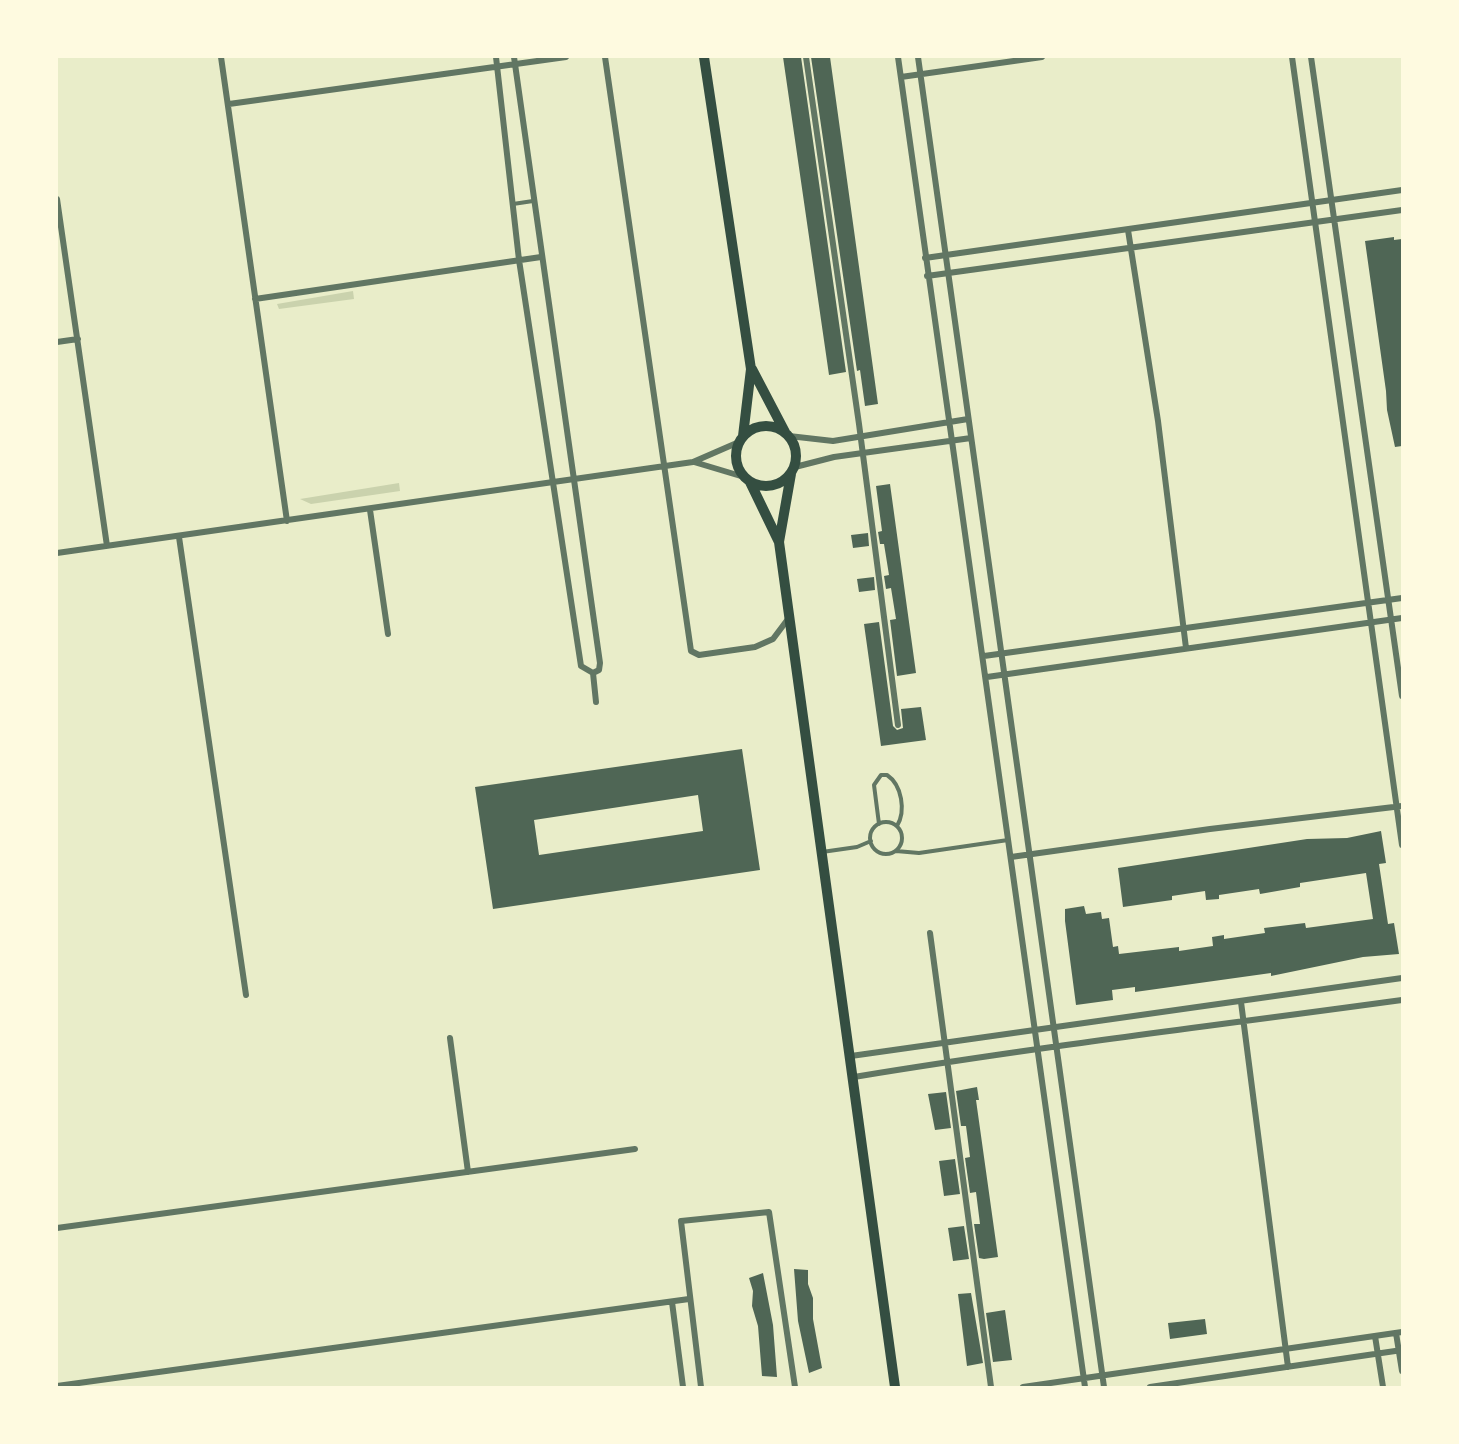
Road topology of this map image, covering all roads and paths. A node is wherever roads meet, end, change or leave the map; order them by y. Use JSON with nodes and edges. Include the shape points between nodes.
{"nodes":[{"id":1,"x":221,"y":57,"type":"edge"},
{"id":2,"x":496,"y":57,"type":"edge"},
{"id":3,"x":566,"y":57,"type":"edge"},
{"id":4,"x":605,"y":57,"type":"edge"},
{"id":5,"x":704,"y":57,"type":"edge"},
{"id":6,"x":806,"y":57,"type":"edge"},
{"id":7,"x":898,"y":57,"type":"edge"},
{"id":8,"x":918,"y":57,"type":"edge"},
{"id":9,"x":1042,"y":57,"type":"edge"},
{"id":10,"x":1292,"y":57,"type":"edge"},
{"id":11,"x":1311,"y":57,"type":"edge"},
{"id":12,"x":514,"y":61,"type":"edge"},
{"id":13,"x":497,"y":67,"type":"junction"},
{"id":14,"x":921,"y":74,"type":"junction"},
{"id":15,"x":901,"y":77,"type":"junction"},
{"id":16,"x":228,"y":104,"type":"junction"},
{"id":17,"x":1402,"y":189,"type":"edge"},
{"id":18,"x":57,"y":199,"type":"edge"},
{"id":19,"x":1331,"y":200,"type":"junction"},
{"id":20,"x":533,"y":201,"type":"junction"},
{"id":21,"x":1312,"y":202,"type":"junction"},
{"id":22,"x":513,"y":204,"type":"junction"},
{"id":23,"x":1402,"y":210,"type":"edge"},
{"id":24,"x":1334,"y":220,"type":"junction"},
{"id":25,"x":1315,"y":223,"type":"junction"},
{"id":26,"x":1128,"y":230,"type":"junction"},
{"id":27,"x":1130,"y":249,"type":"junction"},
{"id":28,"x":946,"y":255,"type":"junction"},
{"id":29,"x":542,"y":257,"type":"junction"},
{"id":30,"x":925,"y":258,"type":"junction"},
{"id":31,"x":519,"y":260,"type":"junction"},
{"id":32,"x":948,"y":274,"type":"junction"},
{"id":33,"x":927,"y":276,"type":"junction"},
{"id":34,"x":255,"y":299,"type":"junction"},
{"id":35,"x":78,"y":339,"type":"junction"},
{"id":36,"x":57,"y":342,"type":"edge"},
{"id":37,"x":751,"y":369,"type":"junction"},
{"id":38,"x":968,"y":419,"type":"junction"},
{"id":39,"x":949,"y":422,"type":"junction"},
{"id":40,"x":787,"y":434,"type":"junction"},
{"id":41,"x":861,"y":438,"type":"junction"},
{"id":42,"x":971,"y":438,"type":"junction"},
{"id":43,"x":741,"y":439,"type":"junction"},
{"id":44,"x":952,"y":441,"type":"junction"},
{"id":45,"x":863,"y":454,"type":"junction"},
{"id":46,"x":693,"y":462,"type":"junction"},
{"id":47,"x":663,"y":466,"type":"junction"},
{"id":48,"x":793,"y":470,"type":"junction"},
{"id":49,"x":574,"y":480,"type":"junction"},
{"id":50,"x":747,"y":480,"type":"junction"},
{"id":51,"x":554,"y":483,"type":"junction"},
{"id":52,"x":370,"y":510,"type":"junction"},
{"id":53,"x":287,"y":520,"type":"junction"},
{"id":54,"x":178,"y":537,"type":"junction"},
{"id":55,"x":779,"y":542,"type":"junction"},
{"id":56,"x":107,"y":546,"type":"junction"},
{"id":57,"x":57,"y":553,"type":"edge"},
{"id":58,"x":1402,"y":598,"type":"edge"},
{"id":59,"x":1388,"y":600,"type":"junction"},
{"id":60,"x":1367,"y":602,"type":"junction"},
{"id":61,"x":789,"y":618,"type":"junction"},
{"id":62,"x":1402,"y":618,"type":"edge"},
{"id":63,"x":1391,"y":620,"type":"junction"},
{"id":64,"x":1370,"y":623,"type":"junction"},
{"id":65,"x":1185,"y":630,"type":"junction"},
{"id":66,"x":388,"y":634,"type":"dead end"},
{"id":67,"x":1186,"y":648,"type":"junction"},
{"id":68,"x":1002,"y":654,"type":"junction"},
{"id":69,"x":984,"y":656,"type":"junction"},
{"id":70,"x":593,"y":673,"type":"junction"},
{"id":71,"x":1005,"y":675,"type":"junction"},
{"id":72,"x":987,"y":677,"type":"junction"},
{"id":73,"x":1402,"y":696,"type":"edge"},
{"id":74,"x":596,"y":702,"type":"dead end"},
{"id":75,"x":898,"y":725,"type":"dead end"},
{"id":76,"x":1399,"y":806,"type":"edge"},
{"id":77,"x":879,"y":824,"type":"junction"},
{"id":78,"x":897,"y":826,"type":"junction"},
{"id":79,"x":1008,"y":839,"type":"junction"},
{"id":80,"x":871,"y":841,"type":"junction"},
{"id":81,"x":1402,"y":845,"type":"edge"},
{"id":82,"x":896,"y":851,"type":"junction"},
{"id":83,"x":822,"y":852,"type":"junction"},
{"id":84,"x":1030,"y":855,"type":"junction"},
{"id":85,"x":1011,"y":857,"type":"junction"},
{"id":86,"x":930,"y":933,"type":"dead end"},
{"id":87,"x":1402,"y":978,"type":"edge"},
{"id":88,"x":246,"y":995,"type":"dead end"},
{"id":89,"x":1402,"y":1000,"type":"edge"},
{"id":90,"x":1241,"y":1002,"type":"junction"},
{"id":91,"x":1244,"y":1022,"type":"junction"},
{"id":92,"x":1054,"y":1027,"type":"junction"},
{"id":93,"x":1035,"y":1030,"type":"junction"},
{"id":94,"x":450,"y":1038,"type":"dead end"},
{"id":95,"x":945,"y":1042,"type":"junction"},
{"id":96,"x":1057,"y":1048,"type":"junction"},
{"id":97,"x":1038,"y":1051,"type":"junction"},
{"id":98,"x":851,"y":1056,"type":"junction"},
{"id":99,"x":947,"y":1061,"type":"junction"},
{"id":100,"x":854,"y":1077,"type":"junction"},
{"id":101,"x":635,"y":1149,"type":"dead end"},
{"id":102,"x":468,"y":1172,"type":"junction"},
{"id":103,"x":57,"y":1228,"type":"edge"},
{"id":104,"x":689,"y":1299,"type":"junction"},
{"id":105,"x":672,"y":1302,"type":"junction"},
{"id":106,"x":1399,"y":1332,"type":"edge"},
{"id":107,"x":1375,"y":1336,"type":"junction"},
{"id":108,"x":1287,"y":1348,"type":"junction"},
{"id":109,"x":1400,"y":1351,"type":"edge"},
{"id":110,"x":1378,"y":1354,"type":"junction"},
{"id":111,"x":1288,"y":1367,"type":"junction"},
{"id":112,"x":1402,"y":1371,"type":"edge"},
{"id":113,"x":1104,"y":1375,"type":"junction"},
{"id":114,"x":1083,"y":1378,"type":"junction"},
{"id":115,"x":57,"y":1386,"type":"edge"},
{"id":116,"x":683,"y":1387,"type":"edge"},
{"id":117,"x":701,"y":1387,"type":"edge"},
{"id":118,"x":795,"y":1387,"type":"edge"},
{"id":119,"x":895,"y":1387,"type":"edge"},
{"id":120,"x":991,"y":1387,"type":"edge"},
{"id":121,"x":1023,"y":1387,"type":"edge"},
{"id":122,"x":1085,"y":1387,"type":"edge"},
{"id":123,"x":1104,"y":1387,"type":"edge"},
{"id":124,"x":1150,"y":1387,"type":"edge"},
{"id":125,"x":1383,"y":1387,"type":"edge"}],
"edges":[{"from":1,"to":16,"type":"street"},
{"from":2,"to":13,"type":"street"},
{"from":3,"to":12,"type":"street"},
{"from":4,"to":47,"type":"street"},
{"from":5,"to":37,"type":"main road"},
{"from":6,"to":41,"type":"street"},
{"from":7,"to":15,"type":"street"},
{"from":8,"to":14,"type":"street"},
{"from":9,"to":14,"type":"street"},
{"from":10,"to":21,"type":"street"},
{"from":11,"to":19,"type":"street"},
{"from":12,"to":13,"type":"street"},
{"from":12,"to":20,"type":"street"},
{"from":13,"to":16,"type":"street"},
{"from":13,"to":22,"type":"street"},
{"from":14,"to":15,"type":"street"},
{"from":14,"to":28,"type":"street"},
{"from":15,"to":30,"type":"street"},
{"from":16,"to":34,"type":"street"},
{"from":17,"to":19,"type":"street"},
{"from":18,"to":35,"type":"street"},
{"from":19,"to":21,"type":"street"},
{"from":19,"to":24,"type":"street"},
{"from":20,"to":22,"type":"lane"},
{"from":20,"to":29,"type":"street"},
{"from":21,"to":25,"type":"street"},
{"from":21,"to":26,"type":"street"},
{"from":22,"to":31,"type":"street"},
{"from":23,"to":24,"type":"street"},
{"from":24,"to":25,"type":"street"},
{"from":24,"to":59,"type":"street"},
{"from":25,"to":27,"type":"street"},
{"from":25,"to":60,"type":"street"},
{"from":26,"to":27,"type":"street"},
{"from":26,"to":28,"type":"street"},
{"from":27,"to":32,"type":"street"},
{"from":27,"to":65,"type":"street","via":[[1158,421]]},
{"from":28,"to":30,"type":"street"},
{"from":28,"to":32,"type":"street"},
{"from":29,"to":31,"type":"street"},
{"from":29,"to":49,"type":"street"},
{"from":30,"to":33,"type":"street"},
{"from":31,"to":34,"type":"street"},
{"from":31,"to":51,"type":"street"},
{"from":32,"to":33,"type":"street"},
{"from":32,"to":38,"type":"street"},
{"from":33,"to":39,"type":"street"},
{"from":34,"to":53,"type":"street"},
{"from":35,"to":36,"type":"street"},
{"from":35,"to":56,"type":"street"},
{"from":37,"to":40,"type":"main road"},
{"from":37,"to":43,"type":"main road"},
{"from":38,"to":39,"type":"street"},
{"from":38,"to":42,"type":"street"},
{"from":39,"to":41,"type":"street"},
{"from":39,"to":44,"type":"street"},
{"from":40,"to":41,"type":"street","via":[[833,441]]},
{"from":40,"to":43,"type":"main road","via":[[773,426],[760,426]]},
{"from":40,"to":48,"type":"main road","via":[[796,447]]},
{"from":41,"to":45,"type":"street"},
{"from":42,"to":44,"type":"street"},
{"from":42,"to":68,"type":"street"},
{"from":43,"to":46,"type":"street"},
{"from":43,"to":50,"type":"main road","via":[[737,464]]},
{"from":44,"to":45,"type":"street"},
{"from":44,"to":69,"type":"street"},
{"from":45,"to":48,"type":"street","via":[[818,460]]},
{"from":45,"to":75,"type":"street"},
{"from":46,"to":47,"type":"street"},
{"from":46,"to":50,"type":"street"},
{"from":47,"to":49,"type":"street"},
{"from":47,"to":61,"type":"street","via":[[691,651],[704,655],[764,643],[773,639]]},
{"from":48,"to":50,"type":"main road","via":[[773,486]]},
{"from":48,"to":55,"type":"main road"},
{"from":49,"to":51,"type":"street"},
{"from":49,"to":70,"type":"street","via":[[600,663],[599,670]]},
{"from":50,"to":55,"type":"main road"},
{"from":51,"to":52,"type":"street"},
{"from":51,"to":70,"type":"street","via":[[582,666]]},
{"from":52,"to":53,"type":"street"},
{"from":52,"to":66,"type":"street"},
{"from":53,"to":54,"type":"street"},
{"from":54,"to":56,"type":"street"},
{"from":54,"to":88,"type":"street"},
{"from":55,"to":61,"type":"main road"},
{"from":56,"to":57,"type":"street"},
{"from":58,"to":59,"type":"street"},
{"from":59,"to":60,"type":"street"},
{"from":59,"to":63,"type":"street"},
{"from":60,"to":64,"type":"street"},
{"from":60,"to":65,"type":"street"},
{"from":61,"to":83,"type":"main road"},
{"from":62,"to":63,"type":"street"},
{"from":63,"to":64,"type":"street"},
{"from":63,"to":73,"type":"street"},
{"from":64,"to":67,"type":"street"},
{"from":64,"to":76,"type":"street"},
{"from":65,"to":67,"type":"street"},
{"from":65,"to":68,"type":"street"},
{"from":67,"to":71,"type":"street"},
{"from":68,"to":69,"type":"street"},
{"from":68,"to":71,"type":"street"},
{"from":69,"to":72,"type":"street"},
{"from":70,"to":74,"type":"street"},
{"from":71,"to":72,"type":"street"},
{"from":71,"to":84,"type":"street"},
{"from":72,"to":79,"type":"street"},
{"from":76,"to":81,"type":"street"},
{"from":76,"to":84,"type":"street"},
{"from":77,"to":78,"type":"lane"},
{"from":77,"to":78,"type":"lane","via":[[873,785],[881,775],[887,775],[898,788],[902,814]]},
{"from":77,"to":80,"type":"lane","via":[[872,831]]},
{"from":78,"to":82,"type":"lane","via":[[902,839]]},
{"from":79,"to":82,"type":"lane","via":[[919,854]]},
{"from":79,"to":85,"type":"street"},
{"from":80,"to":82,"type":"lane","via":[[881,853]]},
{"from":80,"to":83,"type":"lane"},
{"from":83,"to":98,"type":"main road"},
{"from":84,"to":85,"type":"street"},
{"from":84,"to":92,"type":"street"},
{"from":85,"to":93,"type":"street"},
{"from":86,"to":95,"type":"street"},
{"from":87,"to":90,"type":"street"},
{"from":89,"to":91,"type":"street"},
{"from":90,"to":91,"type":"street"},
{"from":90,"to":92,"type":"street"},
{"from":91,"to":96,"type":"street"},
{"from":91,"to":108,"type":"street"},
{"from":92,"to":93,"type":"street"},
{"from":92,"to":96,"type":"street"},
{"from":93,"to":95,"type":"street"},
{"from":93,"to":97,"type":"street"},
{"from":94,"to":102,"type":"street"},
{"from":95,"to":98,"type":"street"},
{"from":95,"to":99,"type":"street"},
{"from":96,"to":97,"type":"street"},
{"from":96,"to":113,"type":"street"},
{"from":97,"to":99,"type":"street"},
{"from":97,"to":114,"type":"street"},
{"from":98,"to":100,"type":"main road"},
{"from":99,"to":100,"type":"street"},
{"from":99,"to":120,"type":"street"},
{"from":100,"to":119,"type":"main road"},
{"from":101,"to":102,"type":"street"},
{"from":102,"to":103,"type":"street"},
{"from":104,"to":105,"type":"street"},
{"from":104,"to":117,"type":"street"},
{"from":104,"to":118,"type":"street","via":[[681,1221],[769,1212]]},
{"from":105,"to":115,"type":"street"},
{"from":105,"to":116,"type":"street"},
{"from":106,"to":107,"type":"street"},
{"from":106,"to":109,"type":"street"},
{"from":107,"to":108,"type":"street"},
{"from":107,"to":110,"type":"street"},
{"from":108,"to":111,"type":"street"},
{"from":108,"to":113,"type":"street"},
{"from":109,"to":110,"type":"street"},
{"from":109,"to":112,"type":"street"},
{"from":110,"to":111,"type":"street"},
{"from":110,"to":125,"type":"street"},
{"from":111,"to":124,"type":"street"},
{"from":113,"to":114,"type":"street"},
{"from":113,"to":123,"type":"street"},
{"from":114,"to":121,"type":"street"},
{"from":114,"to":122,"type":"street"}]}
